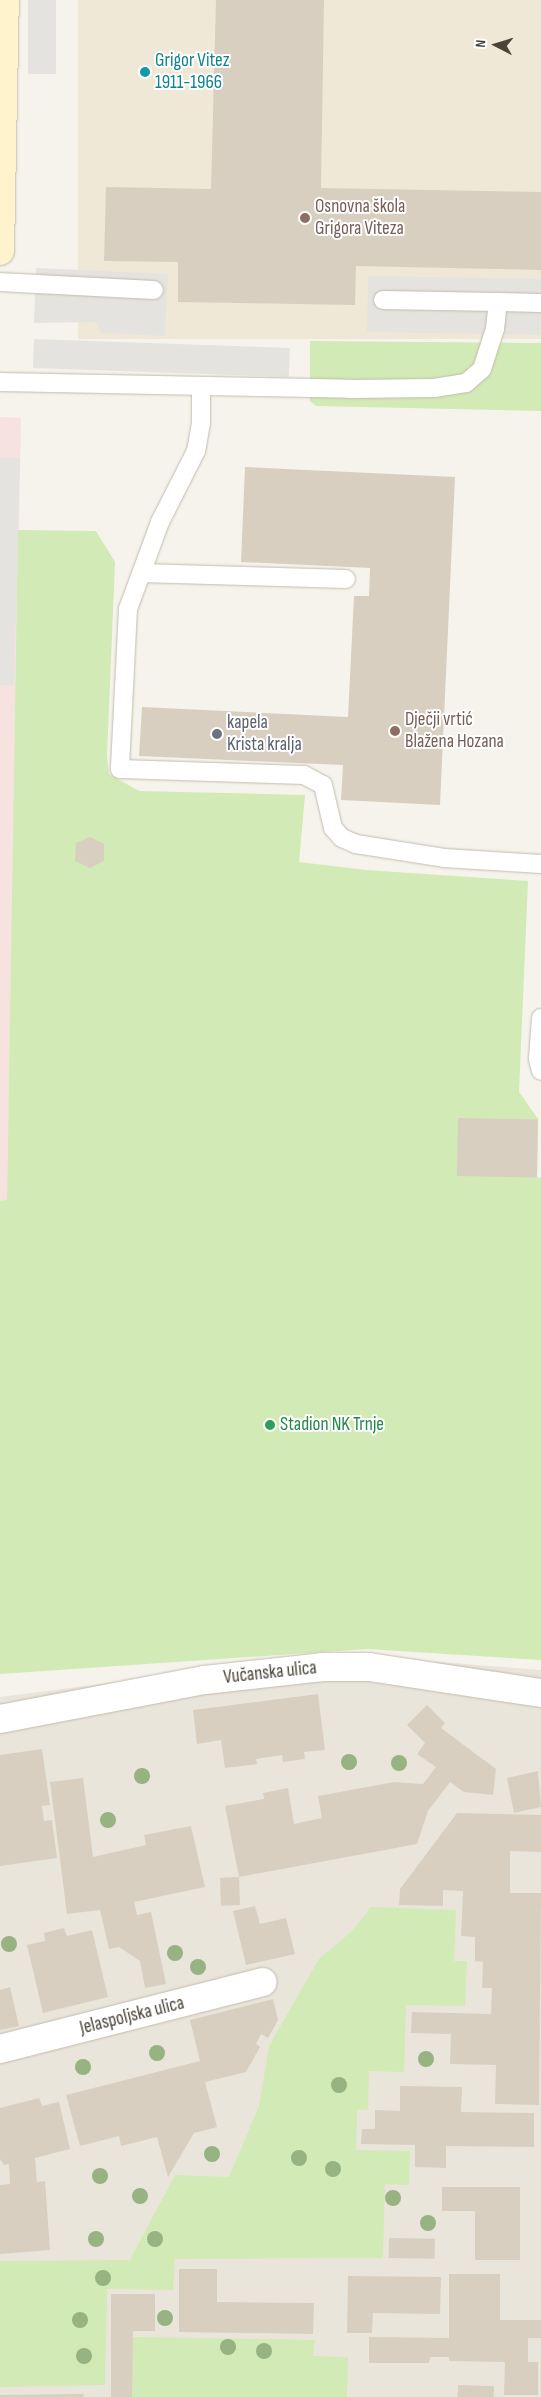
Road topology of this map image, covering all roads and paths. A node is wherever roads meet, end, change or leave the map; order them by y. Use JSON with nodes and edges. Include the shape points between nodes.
{"nodes":[{"id":1,"x":5,"y":0,"type":"edge"},
{"id":2,"x":0,"y":251,"type":"edge"},
{"id":3,"x":0,"y":282,"type":"edge"},
{"id":4,"x":154,"y":290,"type":"dead end"},
{"id":5,"x":383,"y":300,"type":"dead end"},
{"id":6,"x":498,"y":302,"type":"junction"},
{"id":7,"x":541,"y":303,"type":"edge"},
{"id":8,"x":0,"y":382,"type":"edge"},
{"id":9,"x":201,"y":386,"type":"junction"},
{"id":10,"x":142,"y":573,"type":"junction"},
{"id":11,"x":346,"y":579,"type":"dead end"},
{"id":12,"x":541,"y":864,"type":"edge"},
{"id":13,"x":541,"y":1018,"type":"edge"},
{"id":14,"x":541,"y":1070,"type":"edge"},
{"id":15,"x":541,"y":1693,"type":"edge"},
{"id":16,"x":0,"y":1719,"type":"edge"},
{"id":17,"x":263,"y":1982,"type":"dead end"},
{"id":18,"x":0,"y":2049,"type":"edge"}],
"edges":[{"from":1,"to":2,"type":"street"},
{"from":3,"to":4,"type":"lane"},
{"from":5,"to":6,"type":"lane"},
{"from":6,"to":7,"type":"lane"},
{"from":6,"to":9,"type":"lane","via":[[495,329],[482,369],[466,383],[434,388],[351,390]]},
{"from":8,"to":9,"type":"lane"},
{"from":9,"to":10,"type":"lane","via":[[201,423],[196,451],[160,522]]},
{"from":10,"to":11,"type":"lane"},
{"from":10,"to":12,"type":"lane","via":[[128,609],[120,769],[304,775],[323,786],[333,828],[342,838],[356,844],[444,858]]},
{"from":13,"to":14,"type":"lane","via":[[538,1059]]},
{"from":15,"to":16,"type":"street","name":"Vučanska ulica","via":[[369,1667],[322,1667],[179,1684]]},
{"from":17,"to":18,"type":"street","name":"Jelaspoljska ulica"}]}
